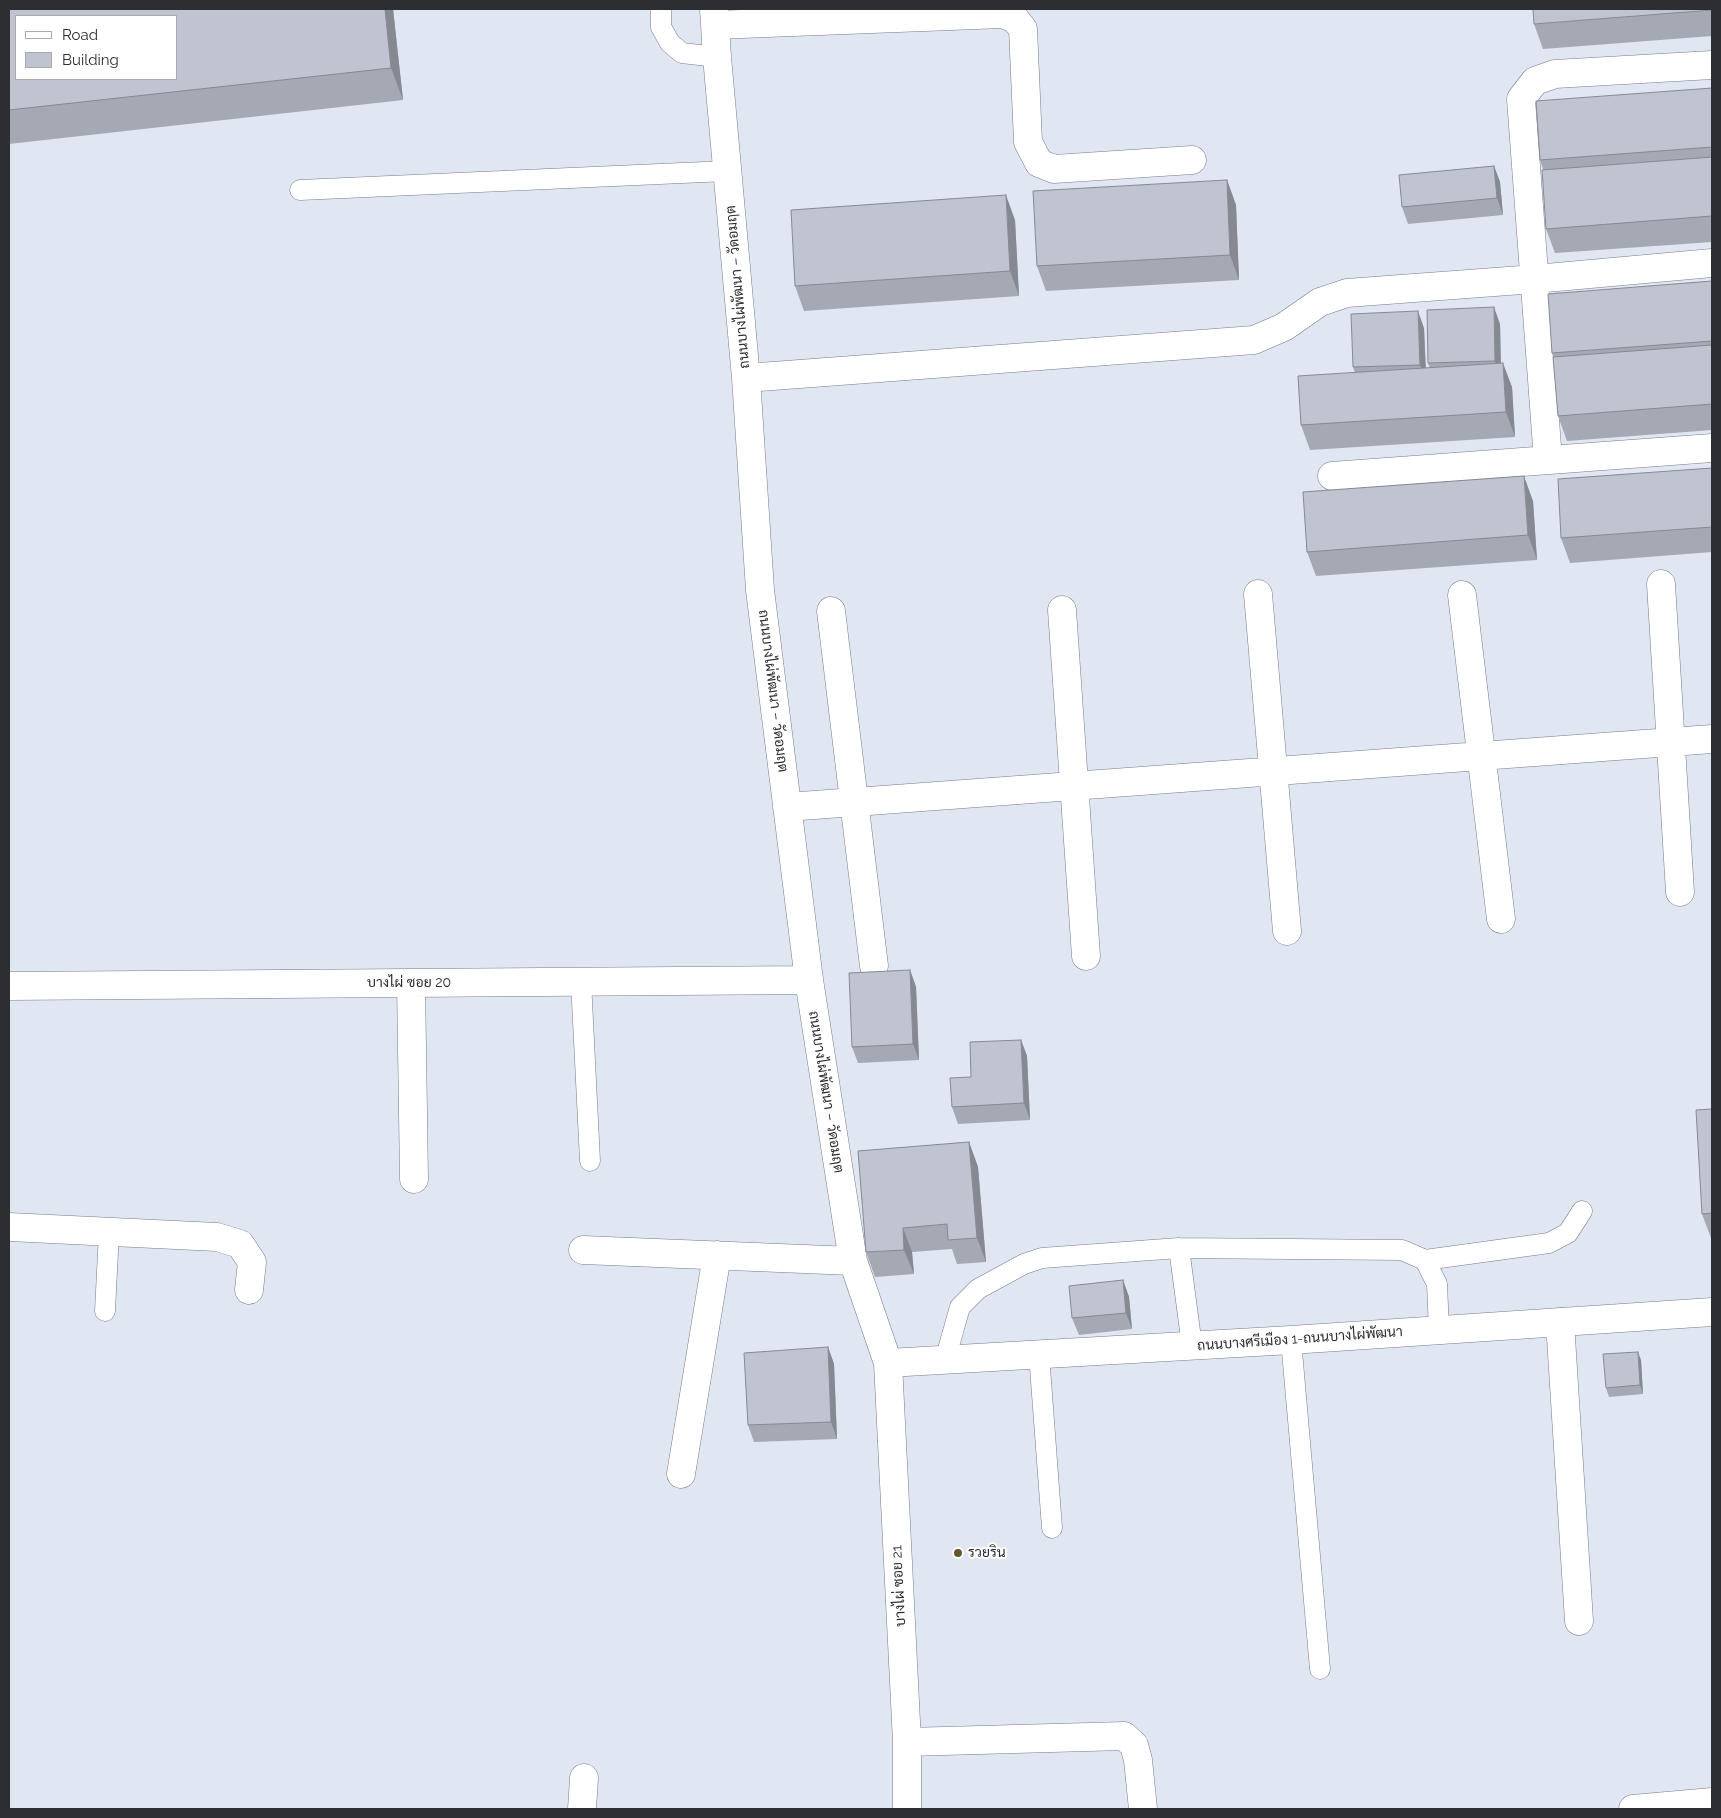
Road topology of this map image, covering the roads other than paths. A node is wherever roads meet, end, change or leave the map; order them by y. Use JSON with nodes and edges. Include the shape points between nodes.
{"nodes":[{"id":1,"x":660,"y":9,"type":"edge"},
{"id":2,"x":715,"y":17,"type":"edge"},
{"id":3,"x":717,"y":57,"type":"junction"},
{"id":4,"x":1712,"y":65,"type":"edge"},
{"id":5,"x":1192,"y":160,"type":"dead end"},
{"id":6,"x":727,"y":171,"type":"junction"},
{"id":7,"x":300,"y":190,"type":"dead end"},
{"id":8,"x":1712,"y":263,"type":"edge"},
{"id":9,"x":1535,"y":279,"type":"junction"},
{"id":10,"x":746,"y":378,"type":"junction"},
{"id":11,"x":1712,"y":448,"type":"edge"},
{"id":12,"x":1548,"y":460,"type":"junction"},
{"id":13,"x":1332,"y":476,"type":"dead end"},
{"id":14,"x":1661,"y":584,"type":"dead end"},
{"id":15,"x":1258,"y":594,"type":"dead end"},
{"id":16,"x":1462,"y":595,"type":"dead end"},
{"id":17,"x":1062,"y":610,"type":"dead end"},
{"id":18,"x":832,"y":611,"type":"dead end"},
{"id":19,"x":1712,"y":739,"type":"edge"},
{"id":20,"x":1671,"y":742,"type":"junction"},
{"id":21,"x":1481,"y":756,"type":"junction"},
{"id":22,"x":1273,"y":771,"type":"junction"},
{"id":23,"x":1074,"y":786,"type":"junction"},
{"id":24,"x":854,"y":802,"type":"junction"},
{"id":25,"x":787,"y":807,"type":"junction"},
{"id":26,"x":1680,"y":892,"type":"dead end"},
{"id":27,"x":1501,"y":919,"type":"dead end"},
{"id":28,"x":1287,"y":931,"type":"dead end"},
{"id":29,"x":1086,"y":956,"type":"dead end"},
{"id":30,"x":874,"y":966,"type":"dead end"},
{"id":31,"x":809,"y":980,"type":"junction"},
{"id":32,"x":581,"y":981,"type":"junction"},
{"id":33,"x":411,"y":983,"type":"junction"},
{"id":34,"x":9,"y":986,"type":"edge"},
{"id":35,"x":590,"y":1161,"type":"dead end"},
{"id":36,"x":414,"y":1179,"type":"dead end"},
{"id":37,"x":1582,"y":1211,"type":"dead end"},
{"id":38,"x":9,"y":1227,"type":"edge"},
{"id":39,"x":109,"y":1232,"type":"junction"},
{"id":40,"x":1179,"y":1248,"type":"junction"},
{"id":41,"x":583,"y":1250,"type":"dead end"},
{"id":42,"x":717,"y":1255,"type":"junction"},
{"id":43,"x":852,"y":1260,"type":"junction"},
{"id":44,"x":1426,"y":1260,"type":"junction"},
{"id":45,"x":249,"y":1290,"type":"dead end"},
{"id":46,"x":105,"y":1311,"type":"dead end"},
{"id":47,"x":1712,"y":1312,"type":"edge"},
{"id":48,"x":1560,"y":1322,"type":"junction"},
{"id":49,"x":1439,"y":1330,"type":"junction"},
{"id":50,"x":1291,"y":1340,"type":"junction"},
{"id":51,"x":1192,"y":1346,"type":"junction"},
{"id":52,"x":1040,"y":1354,"type":"junction"},
{"id":53,"x":945,"y":1360,"type":"junction"},
{"id":54,"x":888,"y":1363,"type":"junction"},
{"id":55,"x":681,"y":1474,"type":"dead end"},
{"id":56,"x":1052,"y":1528,"type":"dead end"},
{"id":57,"x":1579,"y":1621,"type":"dead end"},
{"id":58,"x":1320,"y":1669,"type":"dead end"},
{"id":59,"x":907,"y":1742,"type":"junction"},
{"id":60,"x":584,"y":1778,"type":"dead end"},
{"id":61,"x":1712,"y":1802,"type":"edge"},
{"id":62,"x":582,"y":1809,"type":"edge"},
{"id":63,"x":908,"y":1809,"type":"edge"},
{"id":64,"x":1142,"y":1809,"type":"edge"},
{"id":65,"x":1633,"y":1809,"type":"edge"}],
"edges":[{"from":1,"to":3,"type":"lane","via":[[661,27],[670,43],[682,53]]},
{"from":2,"to":3,"type":"street","name":"ถนนบางไผ่พัฒนา – วัดอมฤต"},
{"from":2,"to":5,"type":"street","via":[[1003,14],[1015,19],[1023,29],[1028,142],[1039,163],[1054,169]]},
{"from":3,"to":6,"type":"street","name":"ถนนบางไผ่พัฒนา – วัดอมฤต"},
{"from":4,"to":9,"type":"street","via":[[1555,74],[1535,81],[1521,99]]},
{"from":6,"to":7,"type":"lane"},
{"from":6,"to":10,"type":"street","name":"ถนนบางไผ่พัฒนา – วัดอมฤต"},
{"from":8,"to":9,"type":"street"},
{"from":9,"to":10,"type":"street","via":[[1347,293],[1320,302],[1284,327],[1254,340]]},
{"from":9,"to":12,"type":"street"},
{"from":10,"to":25,"type":"street","name":"ถนนบางไผ่พัฒนา – วัดอมฤต","via":[[760,590]]},
{"from":11,"to":12,"type":"street"},
{"from":12,"to":13,"type":"street"},
{"from":14,"to":20,"type":"street"},
{"from":15,"to":22,"type":"street"},
{"from":16,"to":21,"type":"street"},
{"from":17,"to":23,"type":"street"},
{"from":18,"to":24,"type":"street"},
{"from":19,"to":20,"type":"street"},
{"from":20,"to":21,"type":"street"},
{"from":20,"to":26,"type":"street"},
{"from":21,"to":22,"type":"street"},
{"from":21,"to":27,"type":"street"},
{"from":22,"to":23,"type":"street"},
{"from":22,"to":28,"type":"street"},
{"from":23,"to":24,"type":"street"},
{"from":23,"to":29,"type":"street"},
{"from":24,"to":25,"type":"street"},
{"from":24,"to":30,"type":"street"},
{"from":25,"to":31,"type":"street","name":"ถนนบางไผ่พัฒนา – วัดอมฤต"},
{"from":31,"to":32,"type":"street","name":"บางไผ่ ซอย 20"},
{"from":31,"to":43,"type":"street","name":"ถนนบางไผ่พัฒนา – วัดอมฤต"},
{"from":32,"to":33,"type":"street","name":"บางไผ่ ซอย 20"},
{"from":32,"to":35,"type":"lane"},
{"from":33,"to":34,"type":"street","name":"บางไผ่ ซอย 20"},
{"from":33,"to":36,"type":"street"},
{"from":37,"to":44,"type":"lane","via":[[1568,1233],[1549,1243]]},
{"from":38,"to":39,"type":"street"},
{"from":39,"to":45,"type":"street","via":[[217,1237],[240,1244],[252,1262]]},
{"from":39,"to":46,"type":"lane"},
{"from":40,"to":44,"type":"lane","via":[[1402,1250]]},
{"from":40,"to":51,"type":"lane"},
{"from":40,"to":53,"type":"lane","via":[[1042,1258],[1024,1264],[978,1289],[960,1307]]},
{"from":41,"to":42,"type":"street"},
{"from":42,"to":43,"type":"street"},
{"from":42,"to":55,"type":"street"},
{"from":43,"to":54,"type":"street","name":"ถนนบางไผ่พัฒนา – วัดอมฤต"},
{"from":44,"to":49,"type":"lane","via":[[1437,1284]]},
{"from":47,"to":48,"type":"street","name":"ถนนบางศรีเมือง 1-ถนนบางไผ่พัฒนา"},
{"from":48,"to":49,"type":"street","name":"ถนนบางศรีเมือง 1-ถนนบางไผ่พัฒนา"},
{"from":48,"to":57,"type":"street"},
{"from":49,"to":50,"type":"street","name":"ถนนบางศรีเมือง 1-ถนนบางไผ่พัฒนา"},
{"from":50,"to":51,"type":"street","name":"ถนนบางศรีเมือง 1-ถนนบางไผ่พัฒนา"},
{"from":50,"to":58,"type":"lane"},
{"from":51,"to":52,"type":"street","name":"ถนนบางศรีเมือง 1-ถนนบางไผ่พัฒนา"},
{"from":52,"to":53,"type":"street","name":"ถนนบางศรีเมือง 1-ถนนบางไผ่พัฒนา"},
{"from":52,"to":56,"type":"lane"},
{"from":53,"to":54,"type":"street","name":"ถนนบางศรีเมือง 1-ถนนบางไผ่พัฒนา"},
{"from":54,"to":59,"type":"street","name":"บางไผ่ ซอย 21"},
{"from":59,"to":63,"type":"street","name":"บางไผ่ ซอย 21"},
{"from":59,"to":64,"type":"street","via":[[1124,1736],[1134,1745],[1138,1760]]},
{"from":60,"to":62,"type":"street"},
{"from":61,"to":65,"type":"street"}]}
